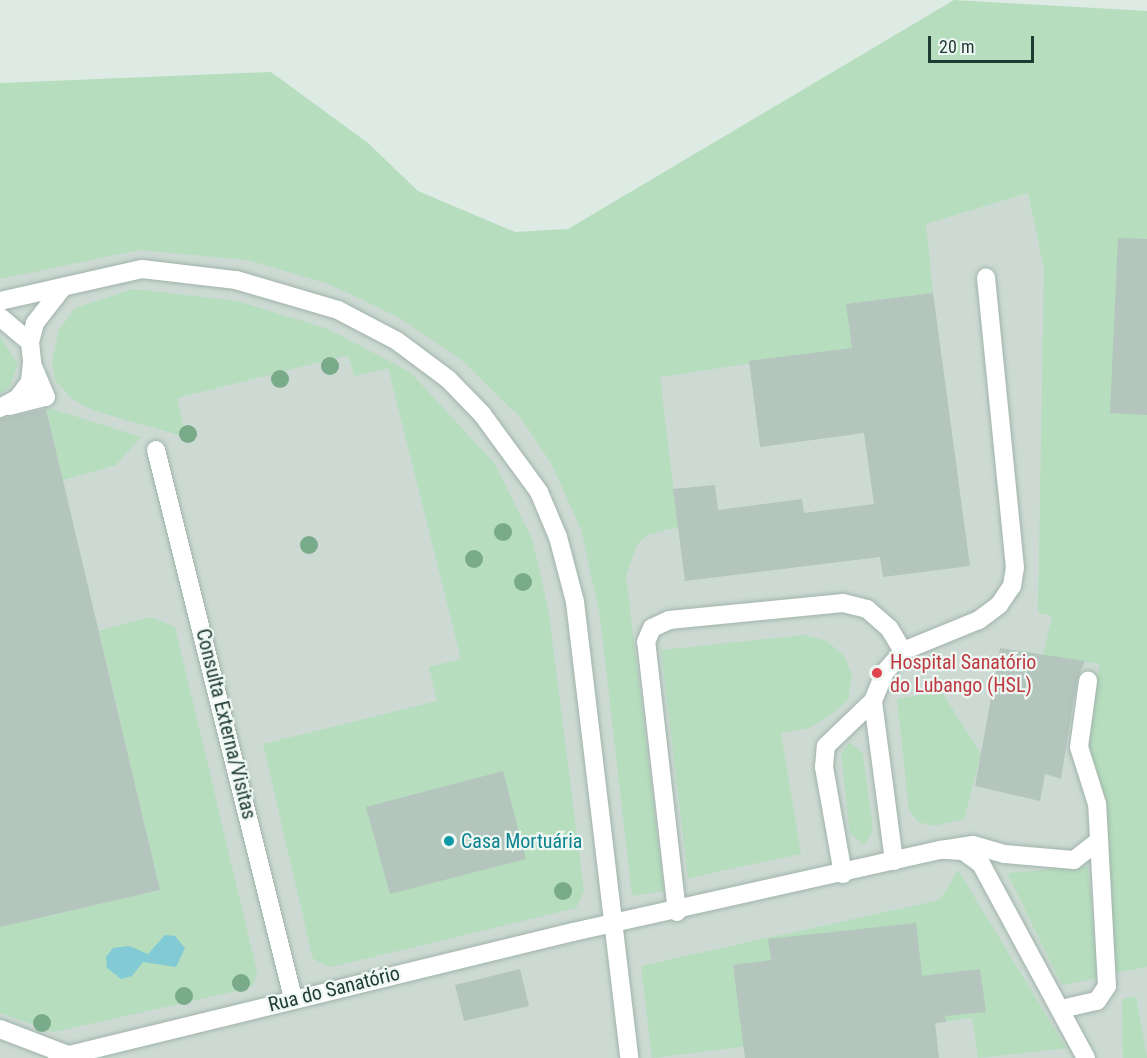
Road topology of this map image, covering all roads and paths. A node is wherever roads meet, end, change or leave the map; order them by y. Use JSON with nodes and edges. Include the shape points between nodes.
{"nodes":[{"id":1,"x":986,"y":277,"type":"dead end"},
{"id":2,"x":63,"y":287,"type":"junction"},
{"id":3,"x":0,"y":301,"type":"edge"},
{"id":4,"x":0,"y":317,"type":"edge"},
{"id":5,"x":30,"y":342,"type":"junction"},
{"id":6,"x":0,"y":408,"type":"edge"},
{"id":7,"x":156,"y":450,"type":"dead end"},
{"id":8,"x":903,"y":651,"type":"junction"},
{"id":9,"x":1088,"y":681,"type":"dead end"},
{"id":10,"x":873,"y":701,"type":"junction"},
{"id":11,"x":1096,"y":843,"type":"junction"},
{"id":12,"x":941,"y":850,"type":"junction"},
{"id":13,"x":894,"y":861,"type":"junction"},
{"id":14,"x":843,"y":874,"type":"junction"},
{"id":15,"x":677,"y":912,"type":"junction"},
{"id":16,"x":612,"y":924,"type":"junction"},
{"id":17,"x":293,"y":998,"type":"junction"},
{"id":18,"x":1061,"y":1009,"type":"junction"},
{"id":19,"x":0,"y":1029,"type":"edge"},
{"id":20,"x":63,"y":1057,"type":"edge"},
{"id":21,"x":629,"y":1058,"type":"edge"},
{"id":22,"x":1086,"y":1058,"type":"edge"}],
"edges":[{"from":1,"to":8,"type":"lane","via":[[1015,568],[1012,586],[979,620]]},
{"from":2,"to":3,"type":"lane"},
{"from":2,"to":5,"type":"lane","via":[[40,314]]},
{"from":2,"to":16,"type":"lane","via":[[142,269],[236,280],[338,310],[397,341],[448,379],[482,414],[539,492],[561,548],[575,602]]},
{"from":4,"to":5,"type":"lane"},
{"from":5,"to":6,"type":"lane","via":[[30,382],[18,398]]},
{"from":7,"to":17,"type":"lane","name":"Consulta Externa/Visitas"},
{"from":8,"to":10,"type":"lane","via":[[885,672]]},
{"from":8,"to":15,"type":"lane","via":[[889,628],[867,609],[843,603],[669,620],[652,628],[646,642]]},
{"from":9,"to":11,"type":"lane","via":[[1079,747],[1095,785]]},
{"from":10,"to":13,"type":"lane"},
{"from":10,"to":14,"type":"lane","via":[[826,746],[824,766]]},
{"from":11,"to":12,"type":"lane","name":"Rua do Sanatório","via":[[1074,860],[1005,854],[973,845]]},
{"from":11,"to":18,"type":"lane","via":[[1107,986],[1097,1001]]},
{"from":12,"to":13,"type":"lane","name":"Rua do Sanatório"},
{"from":12,"to":18,"type":"lane","via":[[963,851],[981,864]]},
{"from":13,"to":14,"type":"lane","name":"Rua do Sanatório"},
{"from":14,"to":15,"type":"lane","name":"Rua do Sanatório"},
{"from":15,"to":16,"type":"lane","name":"Rua do Sanatório"},
{"from":16,"to":17,"type":"lane","name":"Rua do Sanatório"},
{"from":16,"to":21,"type":"lane"},
{"from":17,"to":20,"type":"lane","name":"Rua do Sanatório"},
{"from":18,"to":22,"type":"lane"},
{"from":19,"to":20,"type":"lane"}]}
